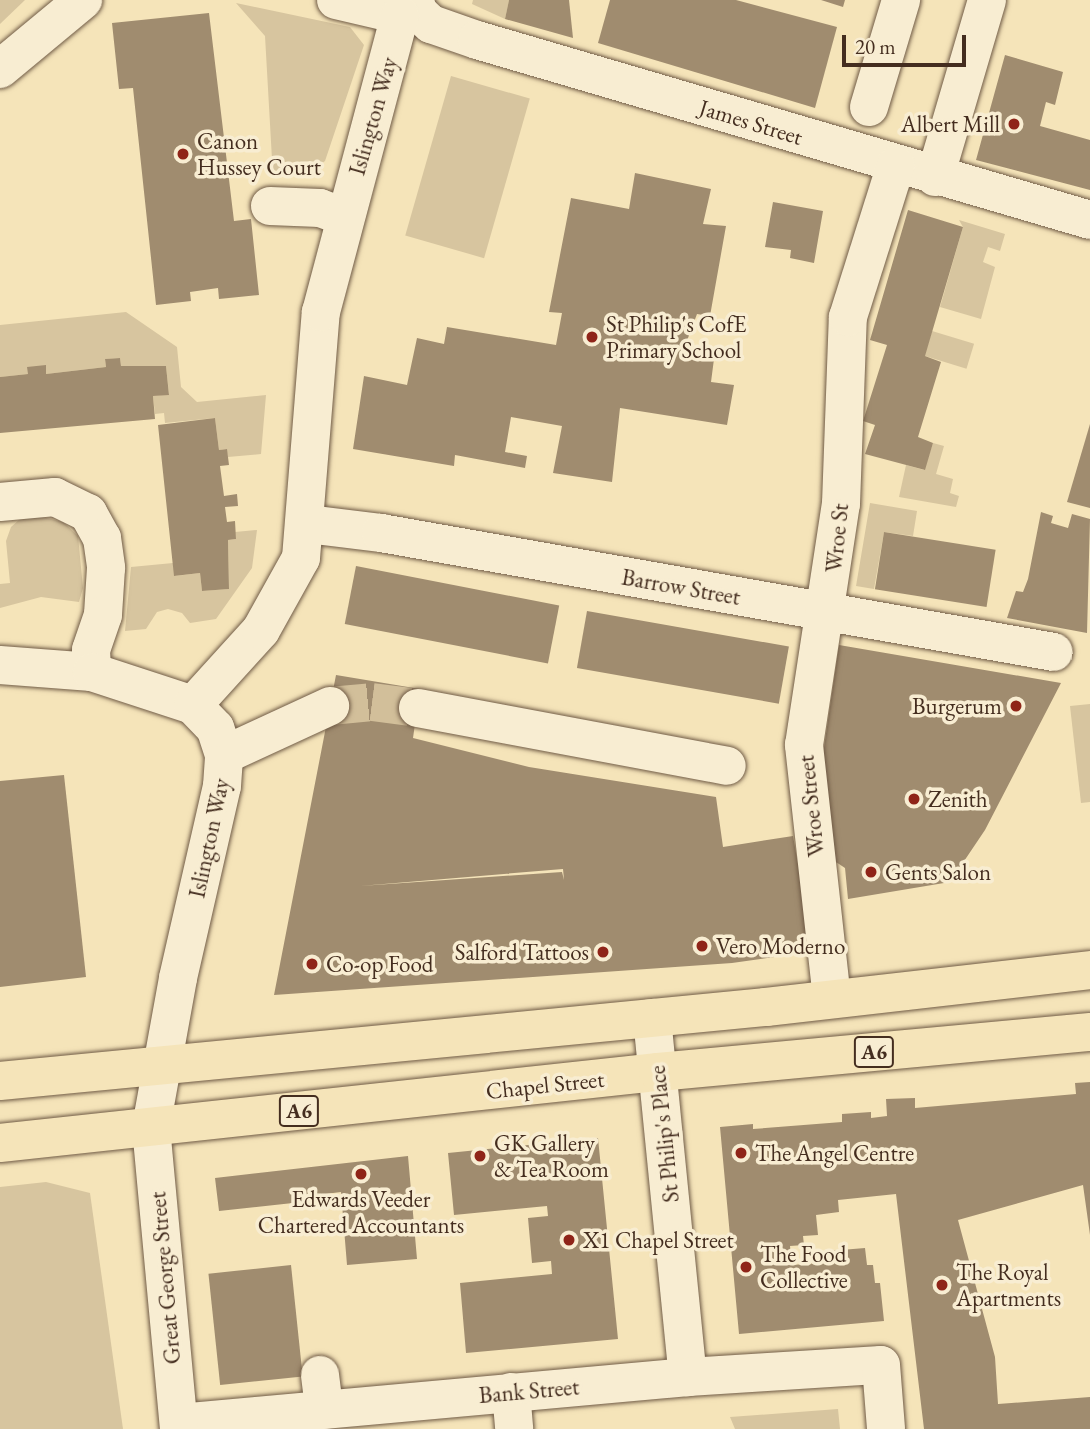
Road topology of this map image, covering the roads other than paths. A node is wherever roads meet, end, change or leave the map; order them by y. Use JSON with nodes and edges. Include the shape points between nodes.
{"nodes":[{"id":1,"x":83,"y":0,"type":"edge"},
{"id":2,"x":901,"y":0,"type":"edge"},
{"id":3,"x":987,"y":0,"type":"edge"},
{"id":4,"x":341,"y":1,"type":"edge"},
{"id":5,"x":411,"y":9,"type":"edge"},
{"id":6,"x":0,"y":69,"type":"edge"},
{"id":7,"x":869,"y":107,"type":"dead end"},
{"id":8,"x":896,"y":165,"type":"junction"},
{"id":9,"x":935,"y":177,"type":"junction"},
{"id":10,"x":270,"y":206,"type":"dead end"},
{"id":11,"x":345,"y":217,"type":"junction"},
{"id":12,"x":1090,"y":220,"type":"edge"},
{"id":13,"x":0,"y":502,"type":"edge"},
{"id":14,"x":307,"y":524,"type":"junction"},
{"id":15,"x":826,"y":614,"type":"junction"},
{"id":16,"x":1054,"y":652,"type":"dead end"},
{"id":17,"x":0,"y":665,"type":"edge"},
{"id":18,"x":93,"y":672,"type":"junction"},
{"id":19,"x":193,"y":705,"type":"junction"},
{"id":20,"x":330,"y":706,"type":"tunnel mouth"},
{"id":21,"x":418,"y":708,"type":"tunnel mouth"},
{"id":22,"x":224,"y":755,"type":"junction"},
{"id":23,"x":727,"y":766,"type":"dead end"},
{"id":24,"x":1090,"y":970,"type":"edge"},
{"id":25,"x":832,"y":999,"type":"junction"},
{"id":26,"x":652,"y":1018,"type":"junction"},
{"id":27,"x":1090,"y":1032,"type":"edge"},
{"id":28,"x":161,"y":1065,"type":"junction"},
{"id":29,"x":658,"y":1072,"type":"junction"},
{"id":30,"x":0,"y":1081,"type":"edge"},
{"id":31,"x":151,"y":1127,"type":"junction"},
{"id":32,"x":0,"y":1143,"type":"edge"},
{"id":33,"x":688,"y":1377,"type":"junction"},
{"id":34,"x":513,"y":1411,"type":"edge"},
{"id":35,"x":179,"y":1426,"type":"edge"},
{"id":36,"x":886,"y":1429,"type":"edge"}],
"edges":[{"from":1,"to":6,"type":"street"},
{"from":2,"to":7,"type":"street"},
{"from":3,"to":9,"type":"street"},
{"from":4,"to":5,"type":"street","name":"James Street"},
{"from":5,"to":8,"type":"street","name":"James Street","via":[[431,24],[477,40]]},
{"from":5,"to":11,"type":"street","name":"Islington Way"},
{"from":8,"to":9,"type":"street","name":"James Street"},
{"from":8,"to":15,"type":"street","name":"Wroe St","via":[[848,317],[843,461]]},
{"from":9,"to":12,"type":"street","name":"James Street"},
{"from":10,"to":11,"type":"street","via":[[320,208]]},
{"from":11,"to":14,"type":"street","name":"Islington Way","via":[[321,312]]},
{"from":13,"to":18,"type":"street","via":[[55,497],[76,505],[93,521],[102,538],[106,568],[103,615],[91,650]]},
{"from":14,"to":15,"type":"street","name":"Barrow Street","via":[[381,533]]},
{"from":14,"to":19,"type":"street","name":"Islington Way","via":[[301,558],[280,600],[239,658]]},
{"from":15,"to":16,"type":"street","name":"Barrow Street"},
{"from":15,"to":25,"type":"street","name":"Wroe Street","via":[[804,745]]},
{"from":17,"to":18,"type":"street"},
{"from":18,"to":19,"type":"street"},
{"from":19,"to":22,"type":"street","name":"Islington Way","via":[[215,728]]},
{"from":20,"to":22,"type":"street"},
{"from":21,"to":23,"type":"street"},
{"from":22,"to":28,"type":"street","name":"Islington Way","via":[[222,786]]},
{"from":24,"to":25,"type":"highway"},
{"from":25,"to":26,"type":"highway"},
{"from":26,"to":28,"type":"highway"},
{"from":26,"to":29,"type":"street","name":"St Philip's Place"},
{"from":27,"to":29,"type":"highway","name":"Chapel Street","number":"A6"},
{"from":28,"to":30,"type":"highway"},
{"from":28,"to":31,"type":"street","name":"Islington Way"},
{"from":29,"to":31,"type":"highway","name":"Chapel Street","number":"A6"},
{"from":29,"to":33,"type":"street","name":"St Philip's Place"},
{"from":31,"to":32,"type":"highway","name":"Chapel Street","number":"A6"},
{"from":31,"to":35,"type":"street","name":"Great George Street"},
{"from":33,"to":34,"type":"street","name":"Bank Street"},
{"from":33,"to":36,"type":"street","name":"Bank Street","via":[[881,1364]]},
{"from":34,"to":35,"type":"street","name":"Bank Street","via":[[322,1392]]}]}
